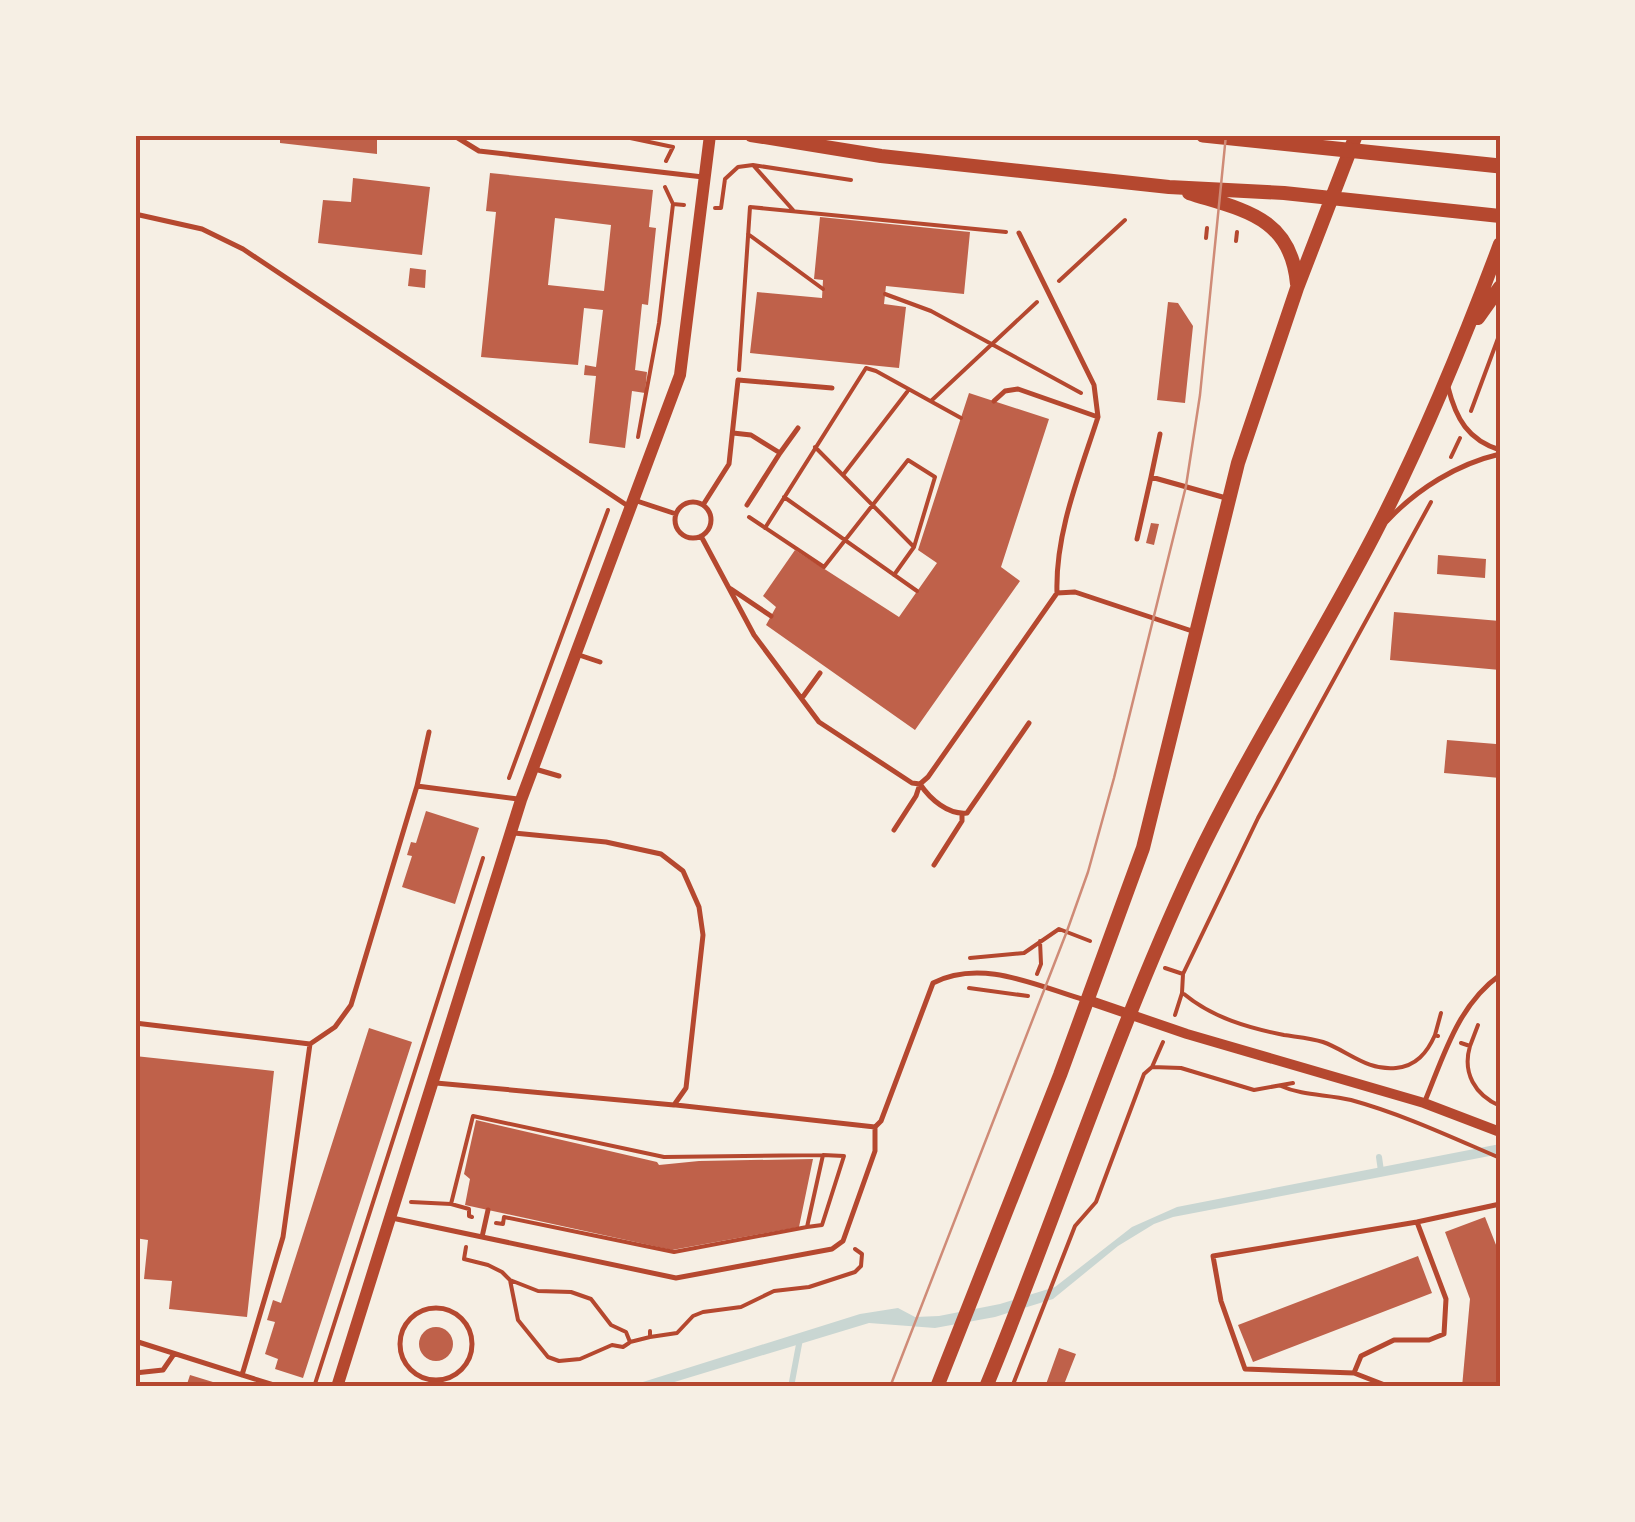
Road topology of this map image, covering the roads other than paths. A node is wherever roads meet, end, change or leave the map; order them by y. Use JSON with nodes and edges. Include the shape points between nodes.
{"nodes":[{"id":1,"x":453,"y":135,"type":"edge"},
{"id":2,"x":710,"y":135,"type":"edge"},
{"id":3,"x":751,"y":135,"type":"edge"},
{"id":4,"x":1202,"y":135,"type":"edge"},
{"id":5,"x":1356,"y":135,"type":"edge"},
{"id":6,"x":1500,"y":166,"type":"edge"},
{"id":7,"x":703,"y":177,"type":"junction"},
{"id":8,"x":1169,"y":187,"type":"junction"},
{"id":9,"x":1333,"y":198,"type":"junction"},
{"id":10,"x":135,"y":214,"type":"edge"},
{"id":11,"x":1500,"y":216,"type":"edge"},
{"id":12,"x":1020,"y":233,"type":"road end"},
{"id":13,"x":1500,"y":244,"type":"edge"},
{"id":14,"x":1500,"y":287,"type":"edge"},
{"id":15,"x":1297,"y":288,"type":"junction"},
{"id":16,"x":1464,"y":339,"type":"junction"},
{"id":17,"x":1447,"y":380,"type":"junction"},
{"id":18,"x":832,"y":388,"type":"dead end"},
{"id":19,"x":994,"y":401,"type":"dead end"},
{"id":20,"x":1098,"y":417,"type":"junction"},
{"id":21,"x":798,"y":428,"type":"dead end"},
{"id":22,"x":732,"y":434,"type":"junction"},
{"id":23,"x":1160,"y":434,"type":"dead end"},
{"id":24,"x":1500,"y":452,"type":"edge"},
{"id":25,"x":780,"y":453,"type":"junction"},
{"id":26,"x":1152,"y":477,"type":"junction"},
{"id":27,"x":1229,"y":498,"type":"junction"},
{"id":28,"x":632,"y":504,"type":"junction"},
{"id":29,"x":747,"y":504,"type":"dead end"},
{"id":30,"x":702,"y":505,"type":"junction"},
{"id":31,"x":676,"y":514,"type":"junction"},
{"id":32,"x":1374,"y":534,"type":"junction"},
{"id":33,"x":700,"y":536,"type":"junction"},
{"id":34,"x":1137,"y":539,"type":"dead end"},
{"id":35,"x":728,"y":588,"type":"junction"},
{"id":36,"x":1057,"y":593,"type":"junction"},
{"id":37,"x":771,"y":616,"type":"dead end"},
{"id":38,"x":1196,"y":633,"type":"junction"},
{"id":39,"x":575,"y":654,"type":"junction"},
{"id":40,"x":600,"y":662,"type":"dead end"},
{"id":41,"x":820,"y":673,"type":"dead end"},
{"id":42,"x":802,"y":698,"type":"junction"},
{"id":43,"x":1029,"y":724,"type":"dead end"},
{"id":44,"x":428,"y":732,"type":"dead end"},
{"id":45,"x":532,"y":768,"type":"junction"},
{"id":46,"x":559,"y":776,"type":"dead end"},
{"id":47,"x":920,"y":784,"type":"junction"},
{"id":48,"x":417,"y":786,"type":"junction"},
{"id":49,"x":521,"y":800,"type":"junction"},
{"id":50,"x":962,"y":814,"type":"junction"},
{"id":51,"x":894,"y":830,"type":"dead end"},
{"id":52,"x":510,"y":832,"type":"junction"},
{"id":53,"x":934,"y":865,"type":"dead end"},
{"id":54,"x":1500,"y":975,"type":"edge"},
{"id":55,"x":1088,"y":1000,"type":"junction"},
{"id":56,"x":1131,"y":1013,"type":"junction"},
{"id":57,"x":135,"y":1023,"type":"edge"},
{"id":58,"x":310,"y":1044,"type":"junction"},
{"id":59,"x":433,"y":1082,"type":"junction"},
{"id":60,"x":1424,"y":1104,"type":"junction"},
{"id":61,"x":674,"y":1105,"type":"junction"},
{"id":62,"x":875,"y":1127,"type":"junction"},
{"id":63,"x":1500,"y":1132,"type":"edge"},
{"id":64,"x":1500,"y":1204,"type":"edge"},
{"id":65,"x":488,"y":1210,"type":"dead end"},
{"id":66,"x":392,"y":1218,"type":"junction"},
{"id":67,"x":1417,"y":1222,"type":"junction"},
{"id":68,"x":482,"y":1238,"type":"junction"},
{"id":69,"x":135,"y":1341,"type":"edge"},
{"id":70,"x":174,"y":1354,"type":"junction"},
{"id":71,"x":135,"y":1372,"type":"edge"},
{"id":72,"x":1354,"y":1372,"type":"junction"},
{"id":73,"x":242,"y":1375,"type":"junction"},
{"id":74,"x":939,"y":1380,"type":"edge"},
{"id":75,"x":428,"y":1384,"type":"edge"},
{"id":76,"x":280,"y":1387,"type":"edge"},
{"id":77,"x":337,"y":1387,"type":"edge"},
{"id":78,"x":986,"y":1387,"type":"edge"},
{"id":79,"x":1390,"y":1387,"type":"edge"}],
"edges":[{"from":1,"to":7,"type":"lane","via":[[479,152]]},
{"from":2,"to":7,"type":"street"},
{"from":3,"to":8,"type":"main road"},
{"from":4,"to":6,"type":"main road"},
{"from":5,"to":9,"type":"main road"},
{"from":7,"to":28,"type":"street","via":[[680,375]]},
{"from":8,"to":9,"type":"main road"},
{"from":8,"to":15,"type":"main road","via":[[1258,215],[1286,246]]},
{"from":9,"to":11,"type":"main road"},
{"from":9,"to":15,"type":"main road"},
{"from":10,"to":28,"type":"lane","via":[[202,229],[243,249]]},
{"from":12,"to":20,"type":"lane","via":[[1094,385]]},
{"from":13,"to":16,"type":"main road"},
{"from":14,"to":16,"type":"main road"},
{"from":15,"to":27,"type":"main road"},
{"from":16,"to":17,"type":"main road"},
{"from":17,"to":24,"type":"lane","via":[[1464,428]]},
{"from":17,"to":32,"type":"main road"},
{"from":18,"to":22,"type":"lane","via":[[738,380]]},
{"from":19,"to":20,"type":"lane","via":[[1018,389]]},
{"from":20,"to":36,"type":"lane","via":[[1068,511]]},
{"from":21,"to":25,"type":"lane"},
{"from":22,"to":25,"type":"lane","via":[[751,435]]},
{"from":22,"to":30,"type":"lane","via":[[729,464]]},
{"from":23,"to":26,"type":"lane"},
{"from":24,"to":32,"type":"lane","via":[[1408,498]]},
{"from":25,"to":29,"type":"lane"},
{"from":26,"to":27,"type":"lane"},
{"from":26,"to":34,"type":"lane"},
{"from":27,"to":38,"type":"main road"},
{"from":28,"to":31,"type":"lane"},
{"from":28,"to":39,"type":"street"},
{"from":30,"to":31,"type":"lane","via":[[689,503]]},
{"from":30,"to":33,"type":"lane","via":[[711,519]]},
{"from":31,"to":33,"type":"lane","via":[[682,534]]},
{"from":32,"to":56,"type":"main road","via":[[1192,869]]},
{"from":33,"to":35,"type":"lane"},
{"from":35,"to":37,"type":"lane"},
{"from":35,"to":42,"type":"lane"},
{"from":36,"to":38,"type":"lane","via":[[1075,592]]},
{"from":36,"to":47,"type":"lane"},
{"from":38,"to":55,"type":"main road","via":[[1142,848]]},
{"from":39,"to":40,"type":"lane"},
{"from":39,"to":45,"type":"street"},
{"from":41,"to":42,"type":"lane"},
{"from":42,"to":47,"type":"lane","via":[[819,722]]},
{"from":43,"to":50,"type":"lane"},
{"from":44,"to":48,"type":"lane"},
{"from":45,"to":46,"type":"lane"},
{"from":45,"to":49,"type":"street"},
{"from":47,"to":50,"type":"lane","via":[[928,796]]},
{"from":47,"to":51,"type":"lane"},
{"from":48,"to":49,"type":"lane"},
{"from":48,"to":58,"type":"lane","via":[[351,1005]]},
{"from":49,"to":52,"type":"street"},
{"from":50,"to":53,"type":"lane"},
{"from":52,"to":59,"type":"street"},
{"from":52,"to":61,"type":"lane","via":[[606,842],[660,854],[682,870],[700,908],[703,936],[686,1088]]},
{"from":54,"to":60,"type":"lane","via":[[1468,1006]]},
{"from":55,"to":56,"type":"street"},
{"from":55,"to":62,"type":"lane","via":[[998,974],[958,974],[933,983]]},
{"from":55,"to":74,"type":"main road"},
{"from":56,"to":60,"type":"street"},
{"from":56,"to":78,"type":"main road"},
{"from":57,"to":58,"type":"lane"},
{"from":58,"to":73,"type":"lane","via":[[282,1237]]},
{"from":59,"to":61,"type":"lane"},
{"from":59,"to":66,"type":"street"},
{"from":60,"to":63,"type":"street"},
{"from":61,"to":62,"type":"lane"},
{"from":62,"to":68,"type":"lane","via":[[875,1151],[843,1241],[832,1249],[676,1278]]},
{"from":64,"to":67,"type":"lane"},
{"from":65,"to":68,"type":"lane"},
{"from":66,"to":68,"type":"lane"},
{"from":66,"to":77,"type":"street"},
{"from":67,"to":72,"type":"lane","via":[[1446,1299],[1444,1334],[1374,1347]]},
{"from":67,"to":72,"type":"lane","via":[[1213,1256],[1244,1370]]},
{"from":69,"to":70,"type":"lane"},
{"from":70,"to":71,"type":"lane","via":[[163,1370]]},
{"from":70,"to":73,"type":"lane"},
{"from":72,"to":79,"type":"lane"},
{"from":73,"to":76,"type":"lane"},
{"from":75,"to":75,"type":"lane","via":[[406,1366],[400,1338],[415,1314],[442,1308],[466,1323],[472,1350],[457,1374]]}]}
